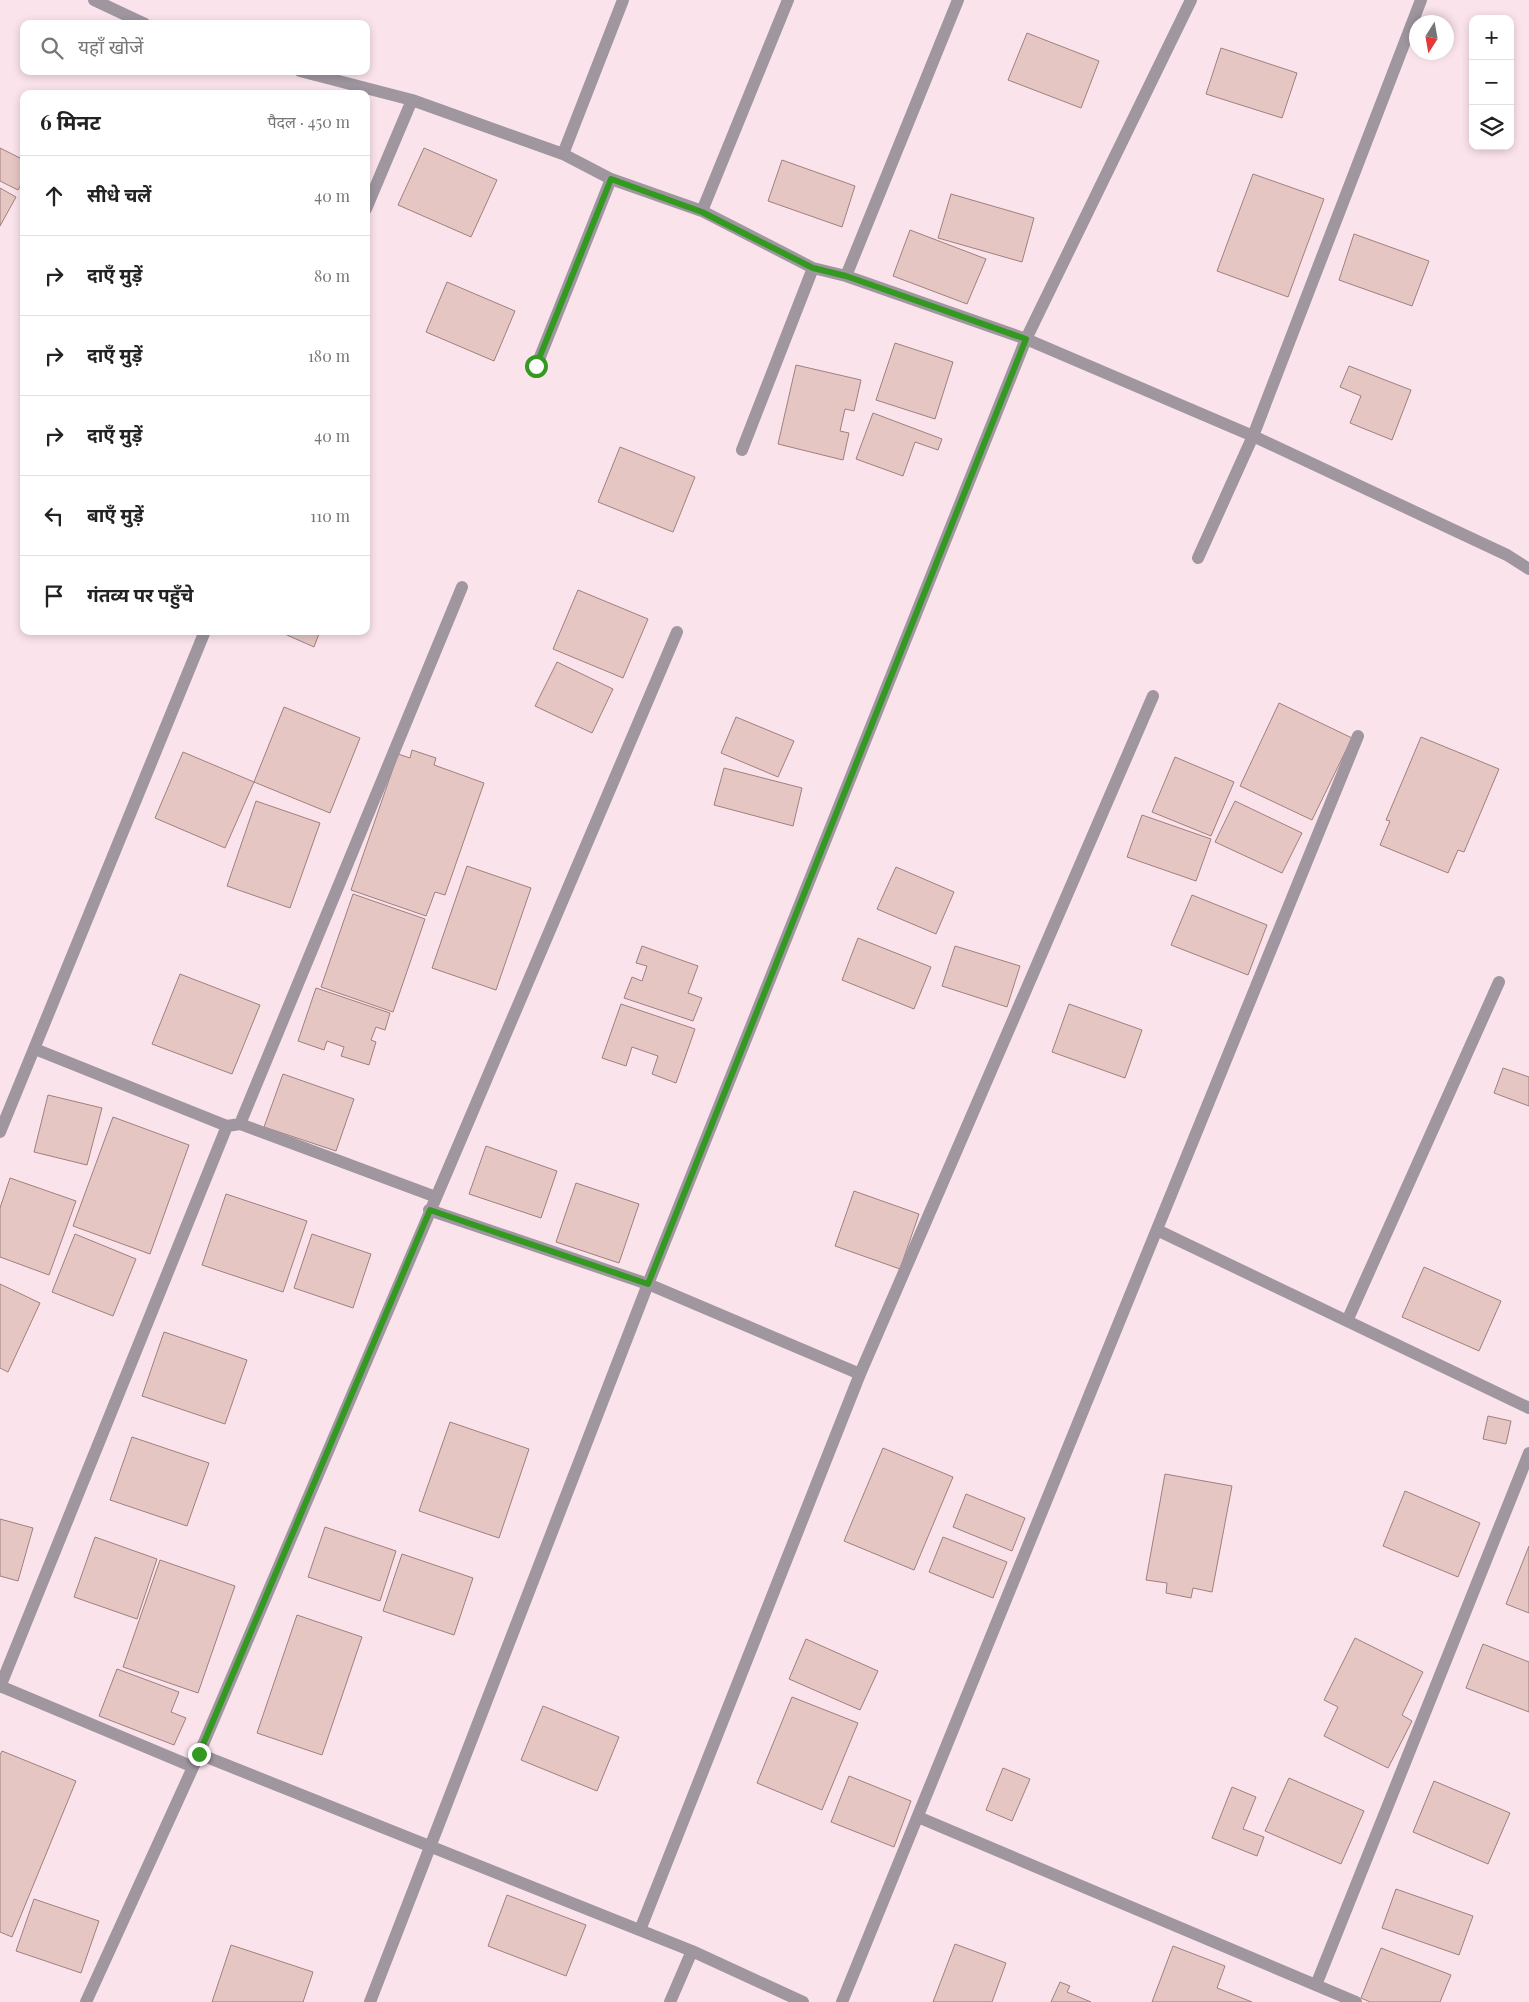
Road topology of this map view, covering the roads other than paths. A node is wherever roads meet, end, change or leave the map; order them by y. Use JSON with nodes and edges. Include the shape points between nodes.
{"nodes":[{"id":1,"x":94,"y":0,"type":"edge"},
{"id":2,"x":622,"y":0,"type":"edge"},
{"id":3,"x":788,"y":0,"type":"edge"},
{"id":4,"x":958,"y":0,"type":"edge"},
{"id":5,"x":1191,"y":0,"type":"edge"},
{"id":6,"x":1421,"y":0,"type":"edge"},
{"id":7,"x":136,"y":20,"type":"edge"},
{"id":8,"x":315,"y":75,"type":"edge"},
{"id":9,"x":412,"y":100,"type":"junction"},
{"id":10,"x":563,"y":154,"type":"junction"},
{"id":11,"x":611,"y":179,"type":"junction"},
{"id":12,"x":370,"y":200,"type":"edge"},
{"id":13,"x":702,"y":212,"type":"junction"},
{"id":14,"x":813,"y":268,"type":"junction"},
{"id":15,"x":846,"y":276,"type":"junction"},
{"id":16,"x":1026,"y":339,"type":"junction"},
{"id":17,"x":536,"y":366,"type":"dead end"},
{"id":18,"x":1254,"y":436,"type":"junction"},
{"id":19,"x":742,"y":450,"type":"dead end"},
{"id":20,"x":1198,"y":558,"type":"dead end"},
{"id":21,"x":1529,"y":569,"type":"edge"},
{"id":22,"x":462,"y":587,"type":"dead end"},
{"id":23,"x":677,"y":632,"type":"dead end"},
{"id":24,"x":204,"y":635,"type":"edge"},
{"id":25,"x":1153,"y":696,"type":"dead end"},
{"id":26,"x":1358,"y":736,"type":"dead end"},
{"id":27,"x":1498,"y":982,"type":"dead end"},
{"id":28,"x":35,"y":1049,"type":"junction"},
{"id":29,"x":233,"y":1125,"type":"junction"},
{"id":30,"x":0,"y":1132,"type":"edge"},
{"id":31,"x":436,"y":1197,"type":"junction"},
{"id":32,"x":430,"y":1210,"type":"junction"},
{"id":33,"x":1157,"y":1230,"type":"junction"},
{"id":34,"x":648,"y":1284,"type":"junction"},
{"id":35,"x":1347,"y":1321,"type":"junction"},
{"id":36,"x":860,"y":1374,"type":"junction"},
{"id":37,"x":1529,"y":1408,"type":"edge"},
{"id":38,"x":1529,"y":1454,"type":"edge"},
{"id":39,"x":0,"y":1687,"type":"edge"},
{"id":40,"x":199,"y":1754,"type":"junction"},
{"id":41,"x":192,"y":1766,"type":"junction"},
{"id":42,"x":918,"y":1817,"type":"junction"},
{"id":43,"x":431,"y":1846,"type":"junction"},
{"id":44,"x":640,"y":1930,"type":"junction"},
{"id":45,"x":692,"y":1951,"type":"junction"},
{"id":46,"x":1316,"y":1985,"type":"junction"},
{"id":47,"x":86,"y":2002,"type":"edge"},
{"id":48,"x":370,"y":2002,"type":"edge"},
{"id":49,"x":670,"y":2002,"type":"edge"},
{"id":50,"x":803,"y":2002,"type":"edge"},
{"id":51,"x":842,"y":2002,"type":"edge"},
{"id":52,"x":1356,"y":2002,"type":"edge"}],
"edges":[{"from":1,"to":7,"type":"street"},
{"from":2,"to":10,"type":"street"},
{"from":3,"to":13,"type":"street"},
{"from":4,"to":15,"type":"street"},
{"from":5,"to":16,"type":"street"},
{"from":6,"to":18,"type":"street"},
{"from":8,"to":9,"type":"street"},
{"from":9,"to":10,"type":"street"},
{"from":9,"to":12,"type":"street"},
{"from":10,"to":11,"type":"street"},
{"from":11,"to":13,"type":"street"},
{"from":11,"to":17,"type":"street"},
{"from":13,"to":14,"type":"street"},
{"from":14,"to":15,"type":"street"},
{"from":14,"to":19,"type":"street"},
{"from":15,"to":16,"type":"street"},
{"from":16,"to":18,"type":"street"},
{"from":16,"to":34,"type":"street"},
{"from":18,"to":20,"type":"street"},
{"from":18,"to":21,"type":"street","via":[[1507,555]]},
{"from":22,"to":29,"type":"street"},
{"from":23,"to":31,"type":"street"},
{"from":24,"to":28,"type":"street"},
{"from":25,"to":36,"type":"street"},
{"from":26,"to":33,"type":"street"},
{"from":27,"to":35,"type":"street"},
{"from":28,"to":29,"type":"street"},
{"from":28,"to":30,"type":"street"},
{"from":29,"to":31,"type":"street"},
{"from":29,"to":39,"type":"street"},
{"from":31,"to":32,"type":"street"},
{"from":32,"to":34,"type":"street"},
{"from":32,"to":40,"type":"street"},
{"from":33,"to":35,"type":"street"},
{"from":33,"to":42,"type":"street"},
{"from":34,"to":36,"type":"street"},
{"from":34,"to":43,"type":"street"},
{"from":35,"to":37,"type":"street"},
{"from":36,"to":44,"type":"street"},
{"from":38,"to":46,"type":"street"},
{"from":39,"to":41,"type":"street"},
{"from":40,"to":41,"type":"street"},
{"from":40,"to":43,"type":"street"},
{"from":41,"to":47,"type":"street"},
{"from":42,"to":46,"type":"street"},
{"from":42,"to":51,"type":"street"},
{"from":43,"to":44,"type":"street"},
{"from":43,"to":48,"type":"street"},
{"from":44,"to":45,"type":"street"},
{"from":45,"to":49,"type":"street"},
{"from":45,"to":50,"type":"street"},
{"from":46,"to":52,"type":"street"}]}
